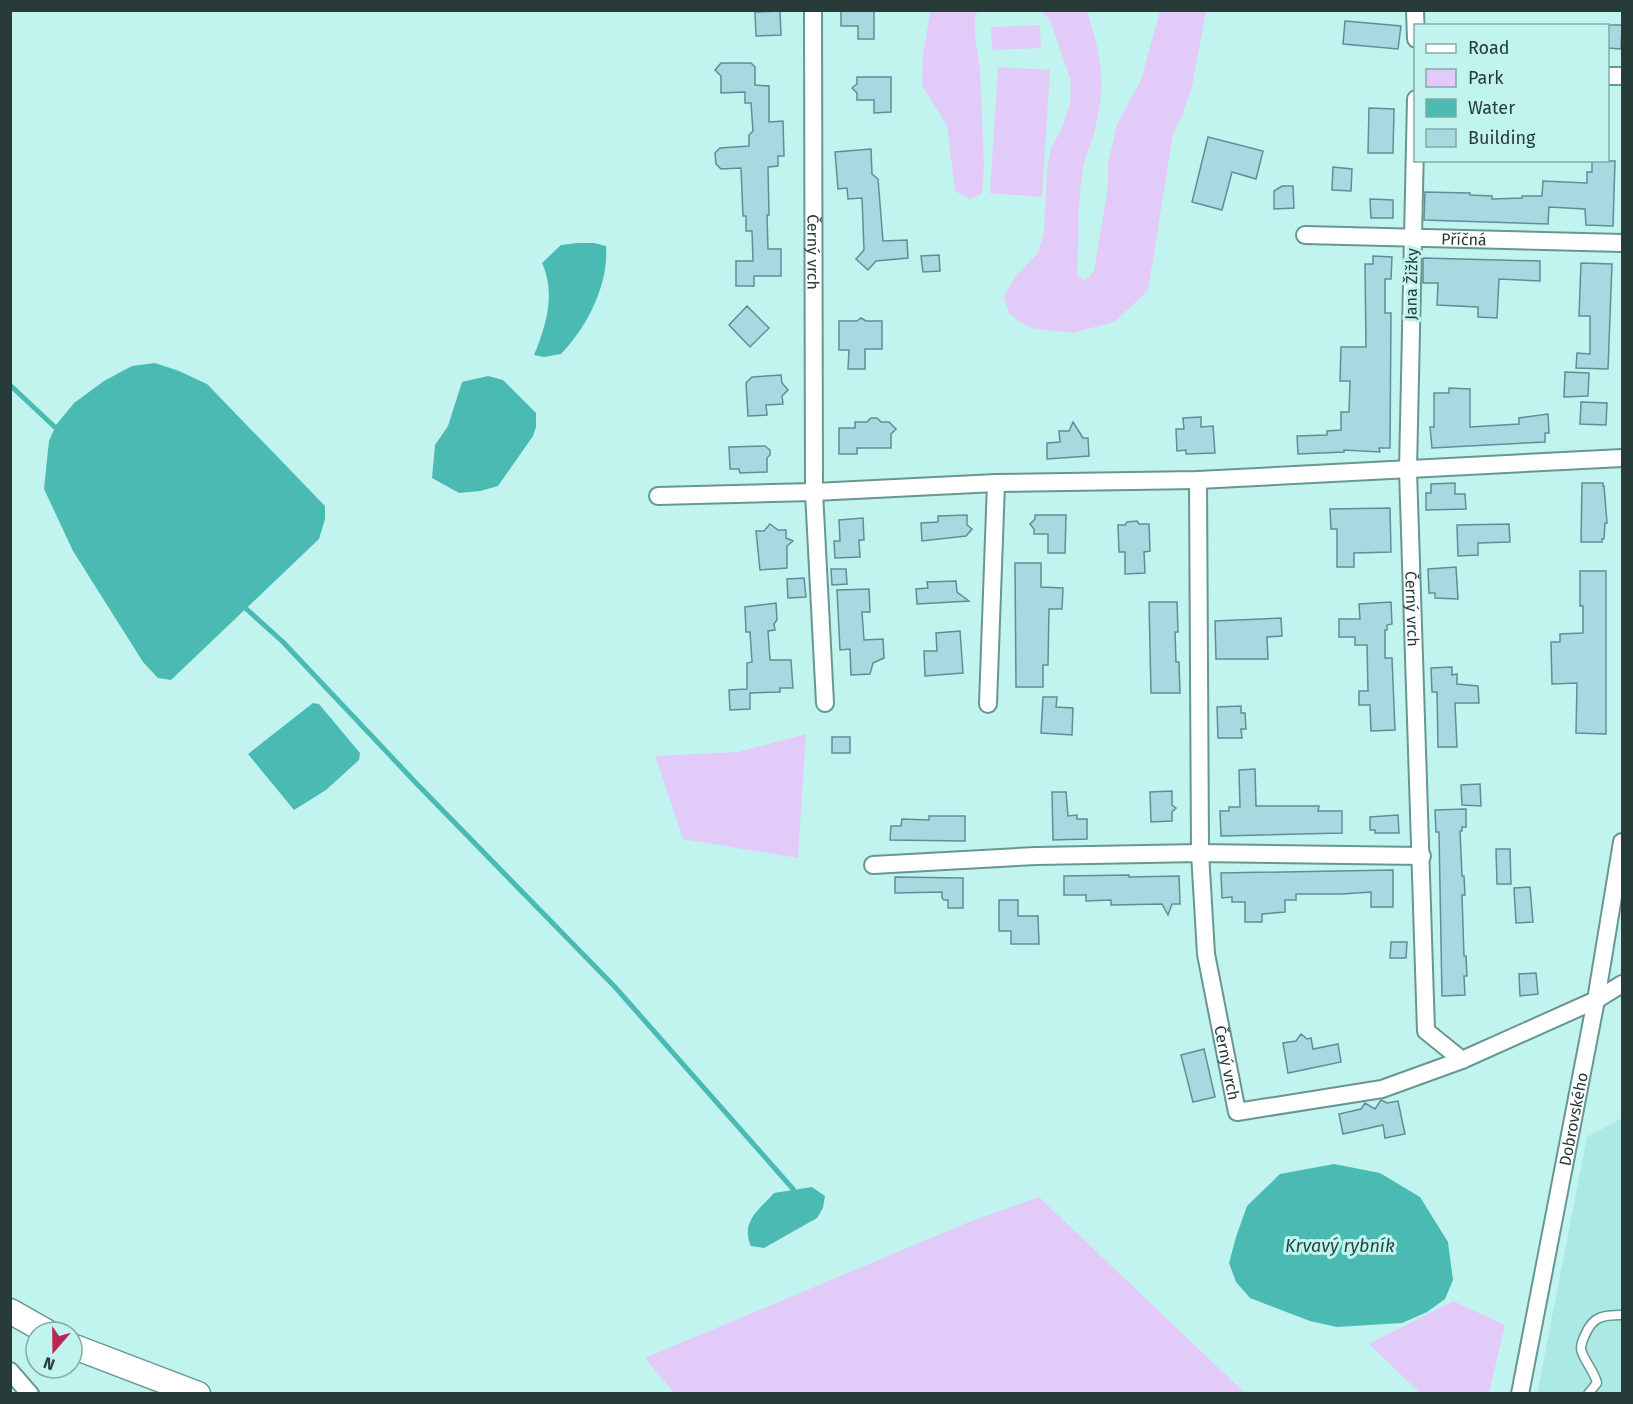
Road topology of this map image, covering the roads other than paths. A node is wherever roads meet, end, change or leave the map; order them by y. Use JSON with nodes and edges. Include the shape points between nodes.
{"nodes":[{"id":1,"x":813,"y":10,"type":"edge"},
{"id":2,"x":1414,"y":162,"type":"edge"},
{"id":3,"x":1305,"y":235,"type":"dead end"},
{"id":4,"x":1412,"y":237,"type":"junction"},
{"id":5,"x":1623,"y":243,"type":"edge"},
{"id":6,"x":1623,"y":458,"type":"edge"},
{"id":7,"x":1408,"y":470,"type":"junction"},
{"id":8,"x":1198,"y":480,"type":"junction"},
{"id":9,"x":996,"y":483,"type":"junction"},
{"id":10,"x":814,"y":492,"type":"junction"},
{"id":11,"x":658,"y":496,"type":"dead end"},
{"id":12,"x":825,"y":703,"type":"dead end"},
{"id":13,"x":988,"y":704,"type":"dead end"},
{"id":14,"x":1623,"y":842,"type":"edge"},
{"id":15,"x":1200,"y":853,"type":"junction"},
{"id":16,"x":1422,"y":856,"type":"junction"},
{"id":17,"x":873,"y":865,"type":"dead end"},
{"id":18,"x":1623,"y":984,"type":"edge"},
{"id":19,"x":1596,"y":1000,"type":"junction"},
{"id":20,"x":1462,"y":1060,"type":"junction"},
{"id":21,"x":10,"y":1311,"type":"edge"},
{"id":22,"x":1623,"y":1315,"type":"edge"},
{"id":23,"x":26,"y":1320,"type":"edge"},
{"id":24,"x":84,"y":1351,"type":"edge"},
{"id":25,"x":10,"y":1371,"type":"edge"},
{"id":26,"x":188,"y":1392,"type":"edge"},
{"id":27,"x":30,"y":1394,"type":"edge"},
{"id":28,"x":1520,"y":1394,"type":"edge"},
{"id":29,"x":1588,"y":1394,"type":"edge"}],
"edges":[{"from":1,"to":10,"type":"street","name":"Černý vrch"},
{"from":2,"to":4,"type":"street","name":"Jana Žižky"},
{"from":3,"to":4,"type":"street","name":"Příčná"},
{"from":4,"to":5,"type":"street","name":"Příčná"},
{"from":4,"to":7,"type":"street","name":"Jana Žižky"},
{"from":6,"to":7,"type":"street"},
{"from":7,"to":8,"type":"street"},
{"from":7,"to":16,"type":"street","name":"Černý vrch"},
{"from":8,"to":9,"type":"street"},
{"from":8,"to":15,"type":"street","name":"Černý vrch"},
{"from":9,"to":10,"type":"street"},
{"from":9,"to":13,"type":"street"},
{"from":10,"to":11,"type":"street"},
{"from":10,"to":12,"type":"street","name":"Černý vrch"},
{"from":14,"to":19,"type":"street","name":"Dobrovského"},
{"from":15,"to":16,"type":"street"},
{"from":15,"to":17,"type":"street","via":[[1036,856]]},
{"from":15,"to":20,"type":"street","name":"Černý vrch","via":[[1206,954],[1237,1112],[1382,1089]]},
{"from":16,"to":20,"type":"street","name":"Černý vrch","via":[[1426,1031]]},
{"from":18,"to":19,"type":"street","name":"Černý vrch"},
{"from":19,"to":20,"type":"street","name":"Černý vrch"},
{"from":19,"to":28,"type":"street","name":"Dobrovského"},
{"from":21,"to":23,"type":"main road"},
{"from":22,"to":29,"type":"lane","via":[[1607,1315],[1592,1322],[1584,1337],[1581,1348],[1597,1383]]},
{"from":24,"to":26,"type":"main road"},
{"from":25,"to":27,"type":"street"}]}
